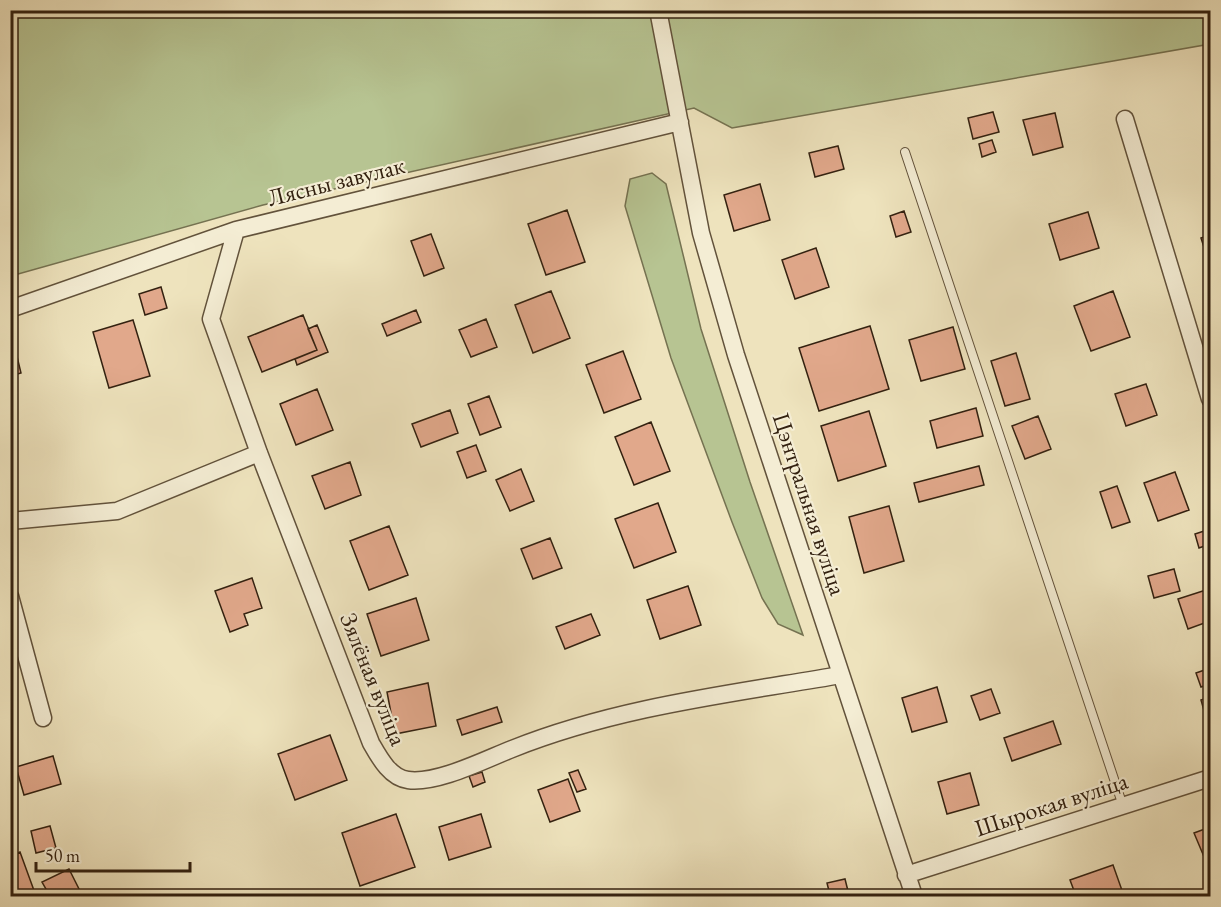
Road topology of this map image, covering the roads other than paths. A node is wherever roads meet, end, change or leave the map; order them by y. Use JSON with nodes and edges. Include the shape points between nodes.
{"nodes":[{"id":1,"x":658,"y":10,"type":"edge"},
{"id":2,"x":1125,"y":119,"type":"dead end"},
{"id":3,"x":680,"y":122,"type":"junction"},
{"id":4,"x":905,"y":152,"type":"dead end"},
{"id":5,"x":236,"y":230,"type":"junction"},
{"id":6,"x":10,"y":309,"type":"edge"},
{"id":7,"x":1210,"y":399,"type":"edge"},
{"id":8,"x":259,"y":453,"type":"junction"},
{"id":9,"x":10,"y":521,"type":"edge"},
{"id":10,"x":10,"y":596,"type":"edge"},
{"id":11,"x":841,"y":675,"type":"junction"},
{"id":12,"x":43,"y":718,"type":"dead end"},
{"id":13,"x":1210,"y":778,"type":"edge"},
{"id":14,"x":1123,"y":806,"type":"junction"},
{"id":15,"x":906,"y":875,"type":"junction"},
{"id":16,"x":914,"y":897,"type":"edge"}],
"edges":[{"from":1,"to":3,"type":"street","name":"Цэнтральная вуліца"},
{"from":2,"to":7,"type":"street"},
{"from":3,"to":5,"type":"street","name":"Лясны завулак"},
{"from":3,"to":11,"type":"street","name":"Цэнтральная вуліца","via":[[701,233],[736,355]]},
{"from":4,"to":14,"type":"lane"},
{"from":5,"to":6,"type":"street","name":"Лясны завулак"},
{"from":5,"to":8,"type":"street","name":"Зялёная вуліца","via":[[211,319]]},
{"from":8,"to":9,"type":"street","via":[[117,511]]},
{"from":8,"to":11,"type":"street","name":"Зялёная вуліца","via":[[371,743],[385,767],[406,780],[439,777],[548,734],[640,709]]},
{"from":10,"to":12,"type":"street"},
{"from":11,"to":15,"type":"street","name":"Цэнтральная вуліца"},
{"from":13,"to":14,"type":"street","name":"Шырокая вуліца"},
{"from":14,"to":15,"type":"street","name":"Шырокая вуліца"},
{"from":15,"to":16,"type":"street","name":"Цэнтральная вуліца"}]}
